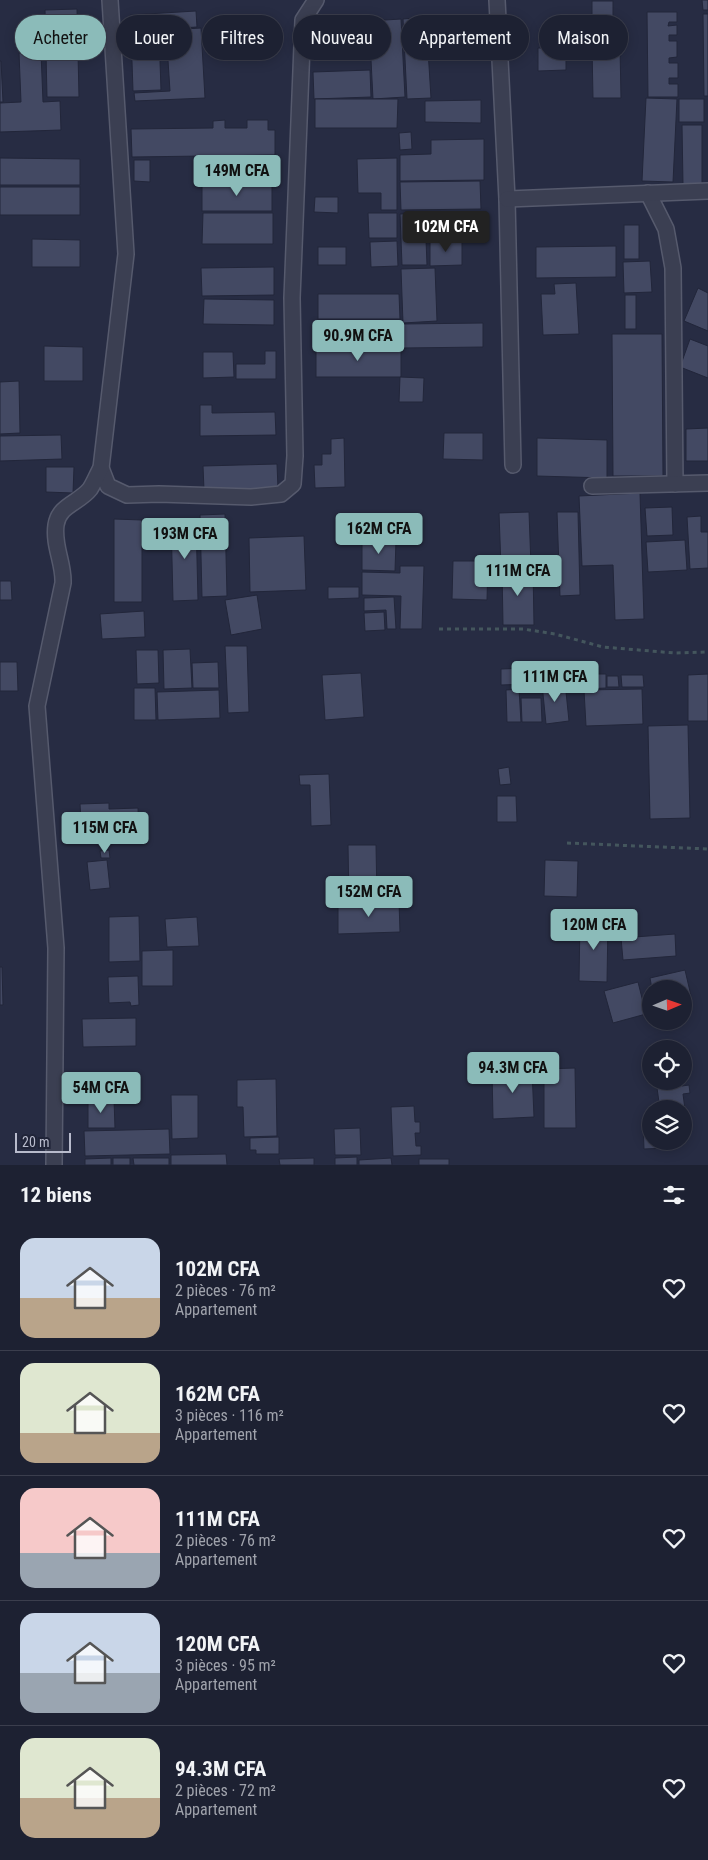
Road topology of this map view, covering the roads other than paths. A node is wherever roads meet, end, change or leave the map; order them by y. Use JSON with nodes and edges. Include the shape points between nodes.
{"nodes":[{"id":1,"x":110,"y":0,"type":"edge"},
{"id":2,"x":316,"y":0,"type":"edge"},
{"id":3,"x":496,"y":0,"type":"edge"},
{"id":4,"x":708,"y":191,"type":"edge"},
{"id":5,"x":648,"y":193,"type":"junction"},
{"id":6,"x":507,"y":199,"type":"junction"},
{"id":7,"x":513,"y":465,"type":"dead end"},
{"id":8,"x":101,"y":468,"type":"junction"},
{"id":9,"x":708,"y":483,"type":"edge"},
{"id":10,"x":675,"y":484,"type":"junction"},
{"id":11,"x":592,"y":486,"type":"dead end"},
{"id":12,"x":54,"y":1165,"type":"edge"}],
"edges":[{"from":1,"to":8,"type":"street","via":[[126,254]]},
{"from":2,"to":8,"type":"street","via":[[303,20],[292,298],[293,484],[281,494],[251,497],[128,495],[108,486]]},
{"from":3,"to":6,"type":"street"},
{"from":4,"to":5,"type":"street"},
{"from":5,"to":6,"type":"street"},
{"from":5,"to":10,"type":"street","via":[[666,229],[673,268]]},
{"from":6,"to":7,"type":"street"},
{"from":8,"to":12,"type":"street","via":[[89,490],[63,509],[56,524],[56,548],[63,570],[63,583],[37,706],[56,948]]},
{"from":9,"to":10,"type":"street"},
{"from":10,"to":11,"type":"street"}]}
